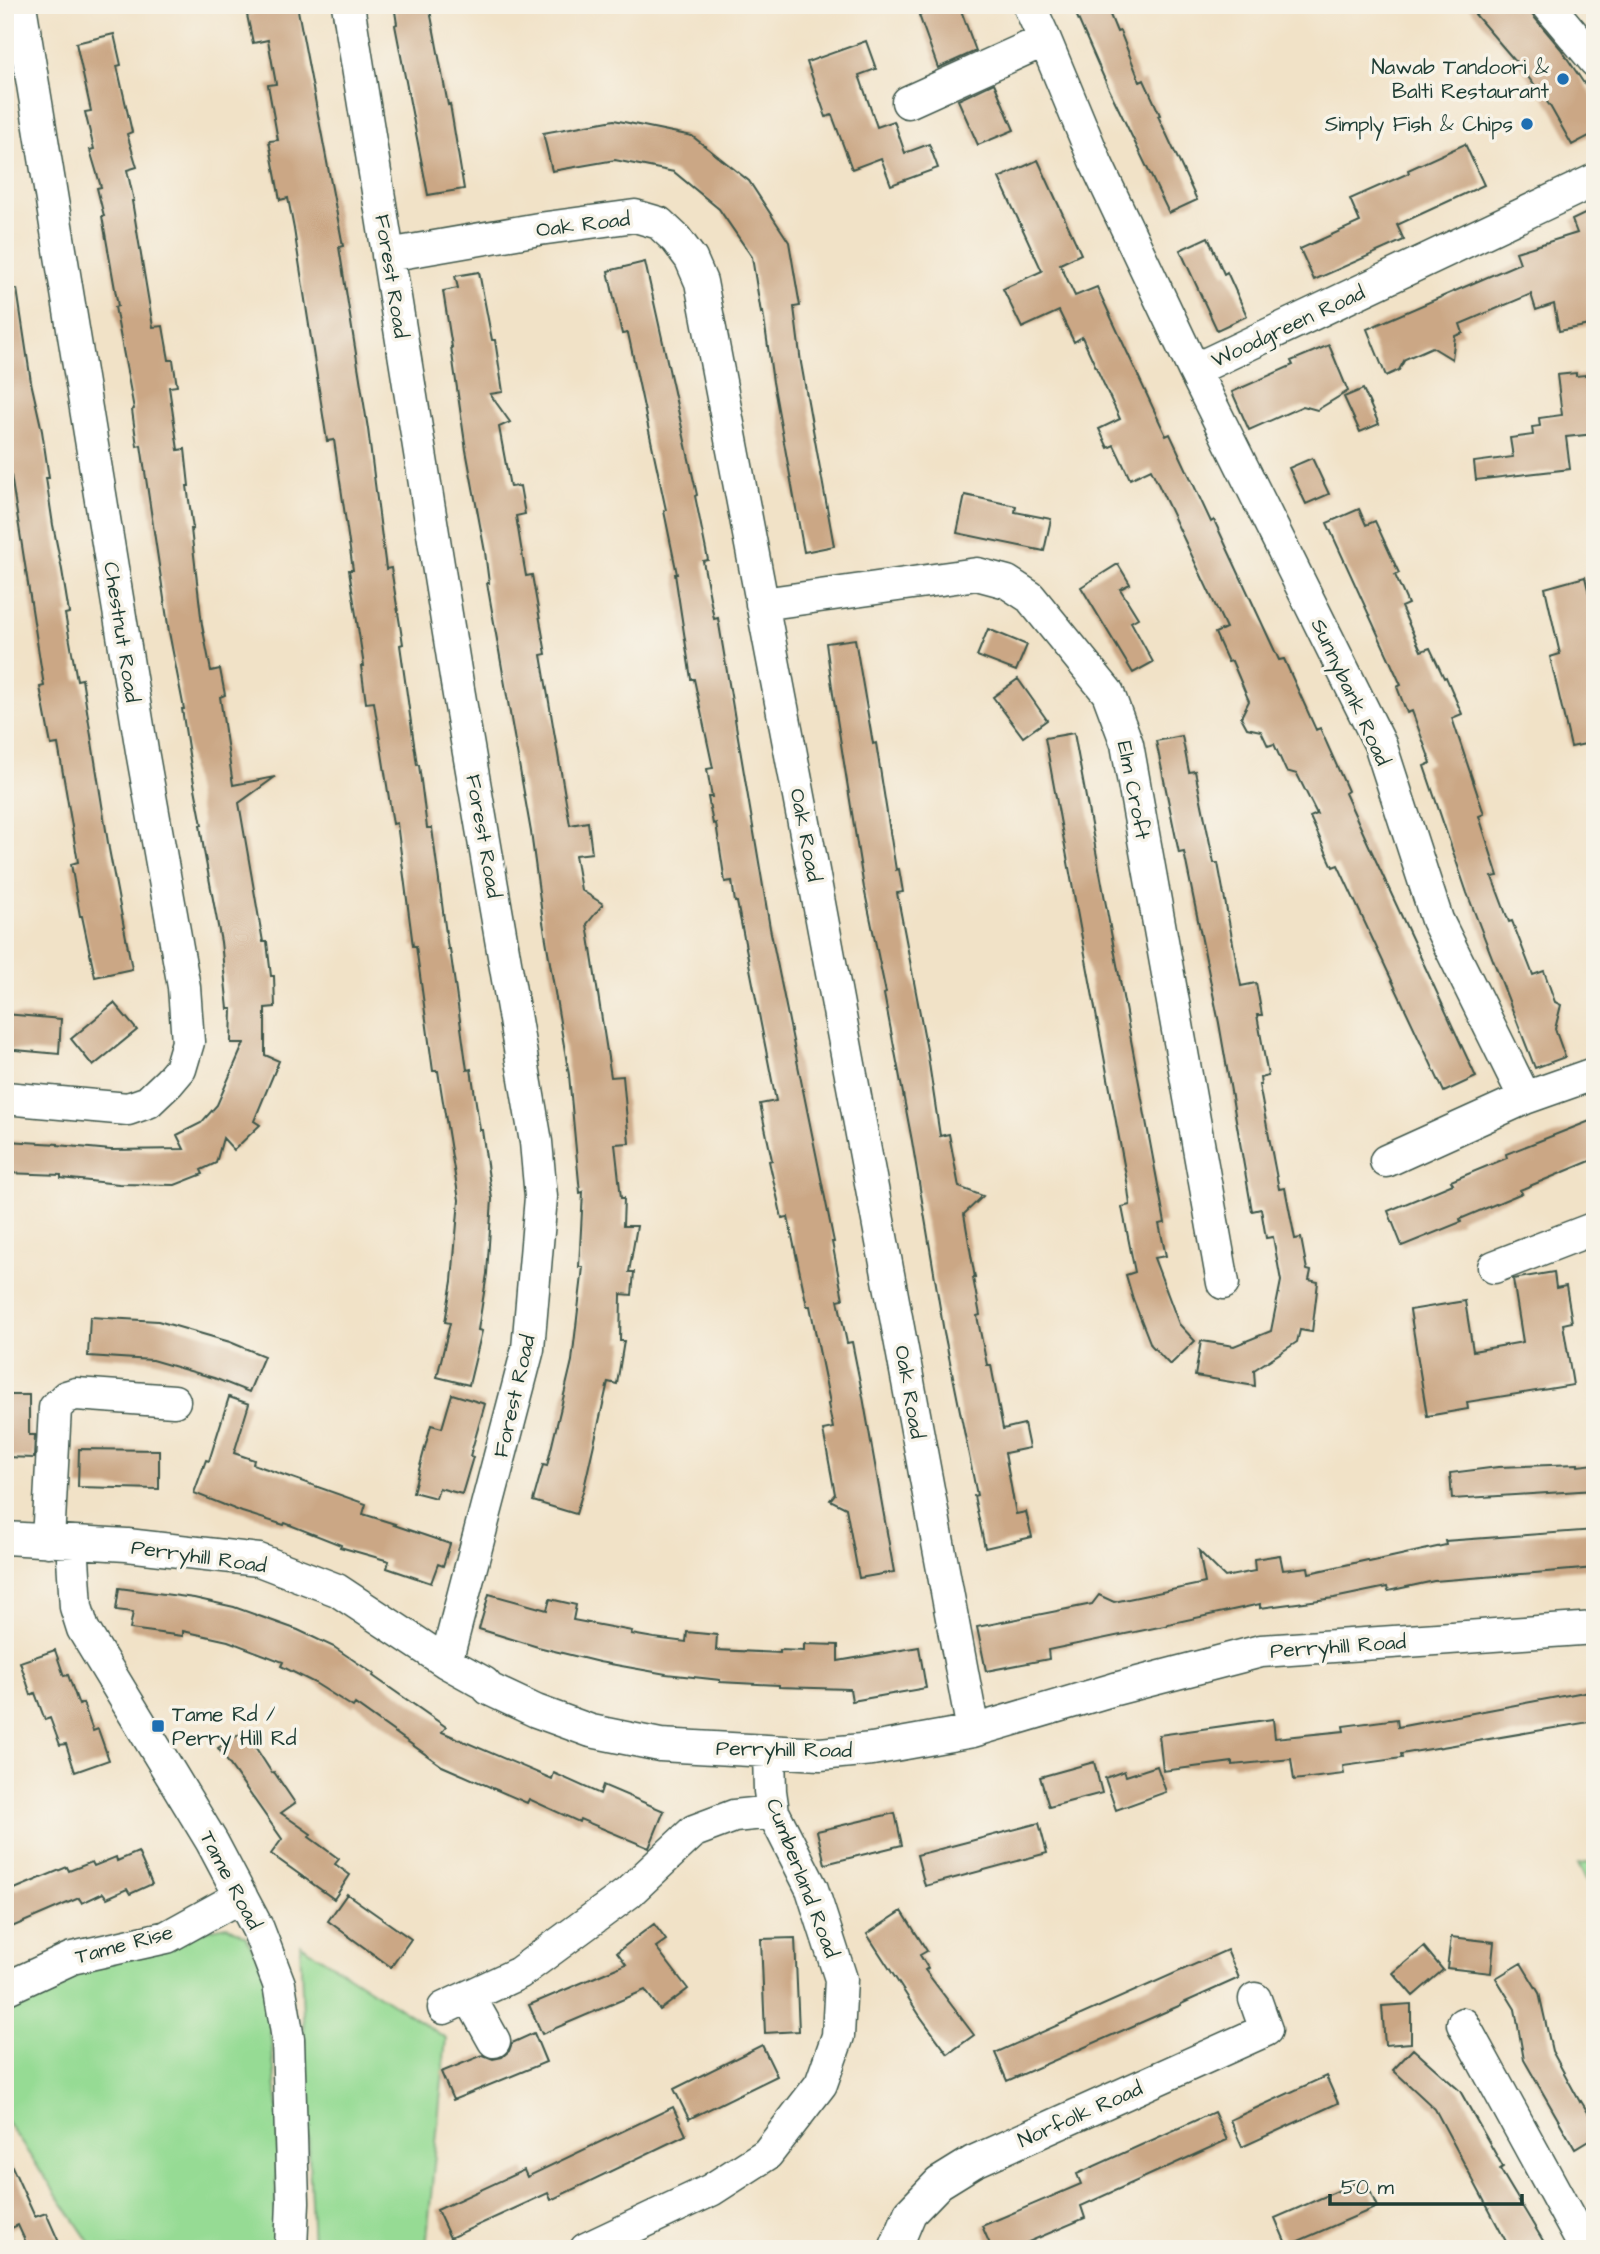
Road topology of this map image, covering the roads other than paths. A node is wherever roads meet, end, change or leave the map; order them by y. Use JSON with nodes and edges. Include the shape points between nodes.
{"nodes":[{"id":1,"x":20,"y":5,"type":"edge"},
{"id":2,"x":348,"y":5,"type":"edge"},
{"id":3,"x":1029,"y":5,"type":"edge"},
{"id":4,"x":1548,"y":5,"type":"edge"},
{"id":5,"x":1045,"y":40,"type":"junction"},
{"id":6,"x":1595,"y":61,"type":"edge"},
{"id":7,"x":908,"y":102,"type":"dead end"},
{"id":8,"x":1595,"y":180,"type":"edge"},
{"id":9,"x":388,"y":255,"type":"junction"},
{"id":10,"x":1194,"y":370,"type":"junction"},
{"id":11,"x":762,"y":604,"type":"junction"},
{"id":12,"x":1593,"y":1074,"type":"edge"},
{"id":13,"x":5,"y":1098,"type":"edge"},
{"id":14,"x":1525,"y":1098,"type":"junction"},
{"id":15,"x":1386,"y":1161,"type":"dead end"},
{"id":16,"x":1595,"y":1227,"type":"edge"},
{"id":17,"x":1494,"y":1267,"type":"dead end"},
{"id":18,"x":1223,"y":1283,"type":"dead end"},
{"id":19,"x":174,"y":1401,"type":"dead end"},
{"id":20,"x":5,"y":1538,"type":"edge"},
{"id":21,"x":60,"y":1541,"type":"junction"},
{"id":22,"x":1595,"y":1628,"type":"edge"},
{"id":23,"x":446,"y":1662,"type":"junction"},
{"id":24,"x":973,"y":1731,"type":"junction"},
{"id":25,"x":769,"y":1752,"type":"junction"},
{"id":26,"x":773,"y":1812,"type":"junction"},
{"id":27,"x":241,"y":1896,"type":"junction"},
{"id":28,"x":5,"y":1989,"type":"edge"},
{"id":29,"x":1255,"y":1999,"type":"dead end"},
{"id":30,"x":1463,"y":2024,"type":"dead end"},
{"id":31,"x":494,"y":2041,"type":"dead end"},
{"id":32,"x":291,"y":2249,"type":"edge"},
{"id":33,"x":586,"y":2249,"type":"edge"},
{"id":34,"x":895,"y":2249,"type":"edge"},
{"id":35,"x":1586,"y":2249,"type":"edge"}],
"edges":[{"from":1,"to":13,"type":"street","name":"Chestnut Road","via":[[184,987],[188,1042],[180,1069],[169,1082],[148,1102],[128,1109]]},
{"from":2,"to":9,"type":"street","name":"Forest Road"},
{"from":3,"to":5,"type":"street","name":"Woodgreen Road"},
{"from":4,"to":6,"type":"street"},
{"from":5,"to":7,"type":"street"},
{"from":5,"to":10,"type":"street","name":"Woodgreen Road","via":[[1096,163]]},
{"from":8,"to":10,"type":"street","name":"Woodgreen Road"},
{"from":9,"to":11,"type":"street","name":"Oak Road","via":[[635,216],[659,223],[677,239],[701,282]]},
{"from":9,"to":23,"type":"street","name":"Forest Road","via":[[536,1142],[541,1197],[528,1349]]},
{"from":10,"to":14,"type":"street","name":"Sunnybank Road","via":[[1380,744],[1437,920]]},
{"from":11,"to":18,"type":"street","name":"Elm Croft","via":[[977,574],[997,579],[1030,597],[1108,693],[1127,744]]},
{"from":11,"to":24,"type":"street","name":"Oak Road"},
{"from":12,"to":14,"type":"street"},
{"from":14,"to":15,"type":"street"},
{"from":16,"to":17,"type":"street"},
{"from":19,"to":21,"type":"street","name":"Tame Road","via":[[76,1394],[55,1408]]},
{"from":20,"to":21,"type":"street","name":"Perryhill Road"},
{"from":21,"to":23,"type":"street","name":"Perryhill Road","via":[[259,1560],[337,1590]]},
{"from":21,"to":27,"type":"street","name":"Tame Road","via":[[83,1629]]},
{"from":22,"to":24,"type":"street","name":"Perryhill Road","via":[[1261,1651]]},
{"from":23,"to":25,"type":"street","name":"Perryhill Road","via":[[489,1689],[591,1731],[660,1745]]},
{"from":24,"to":25,"type":"street","name":"Perryhill Road","via":[[872,1749]]},
{"from":25,"to":26,"type":"street","name":"Cumberland Road"},
{"from":26,"to":31,"type":"street","via":[[733,1816],[694,1831],[628,1893],[519,1973],[457,2003]]},
{"from":26,"to":33,"type":"street","name":"Cumberland Road","via":[[812,1889],[841,1979],[838,2036],[821,2084],[767,2154],[711,2190]]},
{"from":27,"to":28,"type":"street","name":"Tame Rise","via":[[167,1937],[72,1958]]},
{"from":27,"to":32,"type":"street","name":"Tame Road","via":[[279,1984],[288,2039]]},
{"from":29,"to":34,"type":"street","name":"Norfolk Road","via":[[1266,2031],[973,2162],[939,2183],[910,2213]]},
{"from":30,"to":35,"type":"street"}]}
